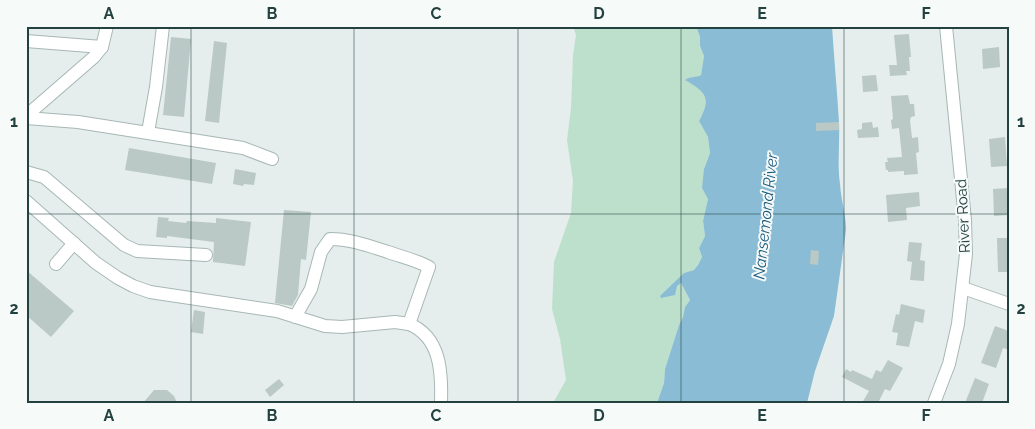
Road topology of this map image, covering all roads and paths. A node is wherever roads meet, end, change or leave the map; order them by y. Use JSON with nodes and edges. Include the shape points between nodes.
{"nodes":[{"id":1,"x":107,"y":26,"type":"edge"},
{"id":2,"x":163,"y":26,"type":"edge"},
{"id":3,"x":946,"y":26,"type":"edge"},
{"id":4,"x":26,"y":41,"type":"edge"},
{"id":5,"x":102,"y":47,"type":"junction"},
{"id":6,"x":26,"y":117,"type":"edge"},
{"id":7,"x":148,"y":132,"type":"junction"},
{"id":8,"x":272,"y":160,"type":"dead end"},
{"id":9,"x":26,"y":172,"type":"edge"},
{"id":10,"x":26,"y":201,"type":"edge"},
{"id":11,"x":74,"y":243,"type":"junction"},
{"id":12,"x":206,"y":255,"type":"dead end"},
{"id":13,"x":56,"y":264,"type":"dead end"},
{"id":14,"x":963,"y":288,"type":"junction"},
{"id":15,"x":1009,"y":304,"type":"edge"},
{"id":16,"x":296,"y":317,"type":"junction"},
{"id":17,"x":409,"y":324,"type":"junction"},
{"id":18,"x":442,"y":403,"type":"edge"},
{"id":19,"x":934,"y":403,"type":"edge"}],
"edges":[{"from":1,"to":5,"type":"street"},
{"from":2,"to":7,"type":"street"},
{"from":3,"to":14,"type":"street","name":"River Road","via":[[964,220]]},
{"from":4,"to":5,"type":"street"},
{"from":5,"to":6,"type":"street"},
{"from":6,"to":7,"type":"street"},
{"from":7,"to":8,"type":"street","via":[[243,148]]},
{"from":9,"to":12,"type":"street","via":[[44,177],[124,245],[137,252]]},
{"from":10,"to":11,"type":"street"},
{"from":11,"to":13,"type":"street"},
{"from":11,"to":16,"type":"street","via":[[118,278],[150,292],[277,311]]},
{"from":14,"to":15,"type":"street"},
{"from":14,"to":19,"type":"street","name":"River Road","via":[[949,364]]},
{"from":16,"to":17,"type":"street","via":[[325,326]]},
{"from":16,"to":17,"type":"street","via":[[311,289],[324,245],[330,239],[341,239],[429,267]]},
{"from":17,"to":18,"type":"street","via":[[425,334],[436,352],[442,375]]}]}
